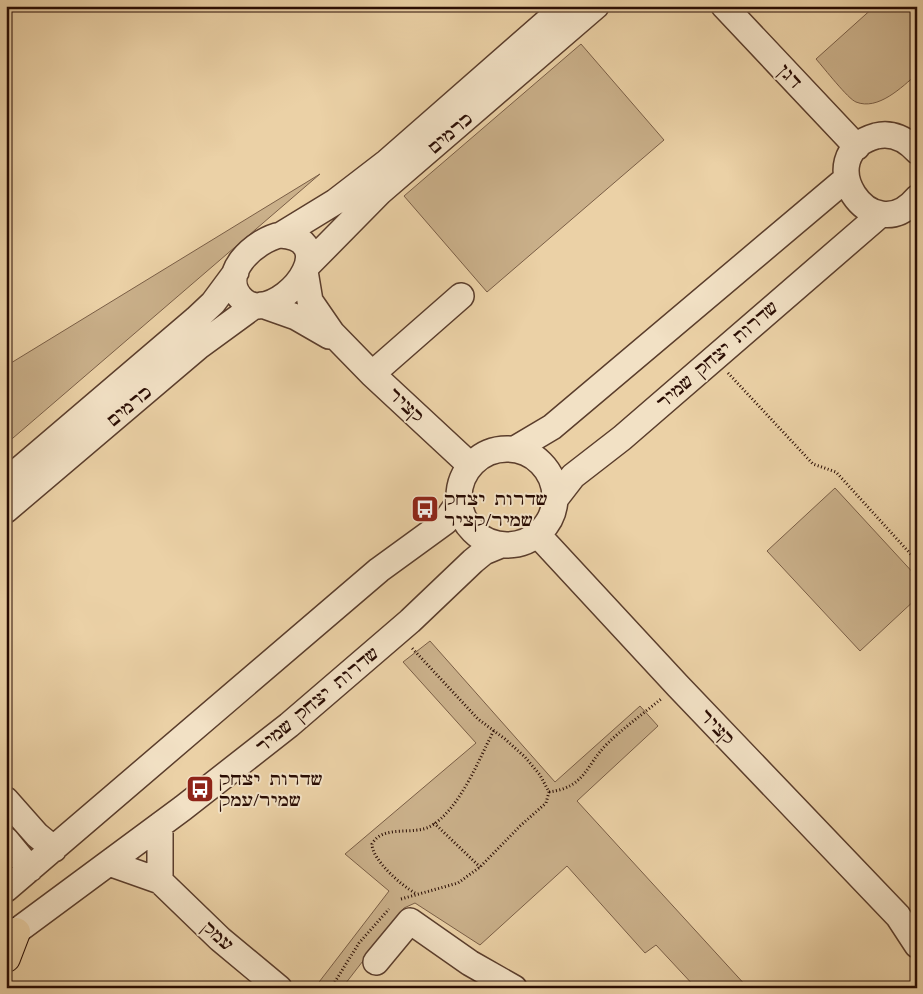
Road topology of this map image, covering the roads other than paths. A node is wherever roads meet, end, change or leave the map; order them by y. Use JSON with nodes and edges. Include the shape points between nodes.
{"nodes":[{"id":1,"x":565,"y":6,"type":"edge"},
{"id":2,"x":596,"y":6,"type":"edge"},
{"id":3,"x":724,"y":6,"type":"edge"},
{"id":4,"x":911,"y":137,"type":"edge"},
{"id":5,"x":857,"y":147,"type":"junction"},
{"id":6,"x":846,"y":179,"type":"junction"},
{"id":7,"x":915,"y":204,"type":"edge"},
{"id":8,"x":881,"y":214,"type":"junction"},
{"id":9,"x":281,"y":235,"type":"junction"},
{"id":10,"x":307,"y":268,"type":"junction"},
{"id":11,"x":236,"y":272,"type":"junction"},
{"id":12,"x":461,"y":296,"type":"dead end"},
{"id":13,"x":258,"y":305,"type":"junction"},
{"id":14,"x":342,"y":344,"type":"junction"},
{"id":15,"x":372,"y":374,"type":"junction"},
{"id":16,"x":515,"y":449,"type":"junction"},
{"id":17,"x":470,"y":465,"type":"junction"},
{"id":18,"x":6,"y":481,"type":"edge"},
{"id":19,"x":556,"y":498,"type":"junction"},
{"id":20,"x":459,"y":502,"type":"junction"},
{"id":21,"x":6,"y":510,"type":"edge"},
{"id":22,"x":538,"y":535,"type":"junction"},
{"id":23,"x":501,"y":545,"type":"junction"},
{"id":24,"x":6,"y":800,"type":"edge"},
{"id":25,"x":160,"y":825,"type":"junction"},
{"id":26,"x":6,"y":840,"type":"edge"},
{"id":27,"x":54,"y":848,"type":"junction"},
{"id":28,"x":108,"y":863,"type":"junction"},
{"id":29,"x":30,"y":869,"type":"junction"},
{"id":30,"x":160,"y":881,"type":"junction"},
{"id":31,"x":6,"y":890,"type":"edge"},
{"id":32,"x":907,"y":923,"type":"edge"},
{"id":33,"x":11,"y":935,"type":"edge"},
{"id":34,"x":917,"y":945,"type":"edge"},
{"id":35,"x":6,"y":958,"type":"edge"},
{"id":36,"x":376,"y":962,"type":"dead end"},
{"id":37,"x":279,"y":988,"type":"edge"},
{"id":38,"x":514,"y":988,"type":"edge"}],
"edges":[{"from":1,"to":9,"type":"street","name":"כרמים","via":[[387,162],[335,202]]},
{"from":2,"to":10,"type":"street","name":"כרמים","via":[[380,192]]},
{"from":3,"to":5,"type":"street","name":"דגן"},
{"from":4,"to":5,"type":"street","via":[[877,136]]},
{"from":5,"to":6,"type":"street","via":[[848,162]]},
{"from":6,"to":8,"type":"street","via":[[854,198],[870,211]]},
{"from":6,"to":16,"type":"street","via":[[552,427]]},
{"from":7,"to":8,"type":"street","via":[[897,212]]},
{"from":8,"to":19,"type":"street","name":"שדרות יצחק שמיר","via":[[622,438],[573,476]]},
{"from":9,"to":10,"type":"street","via":[[297,238],[302,243],[309,257]]},
{"from":9,"to":11,"type":"street","via":[[253,247]]},
{"from":10,"to":13,"type":"street","via":[[298,284],[286,295]]},
{"from":10,"to":14,"type":"street","name":"קציר","via":[[307,289],[316,312]]},
{"from":11,"to":13,"type":"street","via":[[238,293],[245,302]]},
{"from":11,"to":18,"type":"street","name":"כרמים","via":[[196,319]]},
{"from":12,"to":15,"type":"street"},
{"from":13,"to":14,"type":"street","name":"קציר","via":[[296,317]]},
{"from":13,"to":21,"type":"street","name":"כרמים","via":[[198,347]]},
{"from":14,"to":15,"type":"street","name":"קציר"},
{"from":15,"to":17,"type":"street","name":"קציר"},
{"from":16,"to":17,"type":"street","via":[[498,449]]},
{"from":16,"to":19,"type":"street","via":[[534,457],[548,472]]},
{"from":17,"to":20,"type":"street","via":[[462,483]]},
{"from":19,"to":22,"type":"street","via":[[550,518]]},
{"from":20,"to":23,"type":"street","via":[[462,515],[473,530],[489,542]]},
{"from":20,"to":27,"type":"street","via":[[445,522],[379,570]]},
{"from":22,"to":23,"type":"street","via":[[520,543]]},
{"from":22,"to":32,"type":"street","name":"קציר","via":[[678,686]]},
{"from":23,"to":25,"type":"street","name":"שדרות יצחק שמיר","via":[[473,561],[289,725]]},
{"from":24,"to":27,"type":"street"},
{"from":25,"to":28,"type":"street","name":"שדרות יצחק שמיר"},
{"from":25,"to":30,"type":"street"},
{"from":26,"to":29,"type":"street"},
{"from":27,"to":29,"type":"street"},
{"from":28,"to":30,"type":"street","name":"עמק"},
{"from":28,"to":33,"type":"street","name":"שדרות יצחק שמיר"},
{"from":29,"to":31,"type":"street"},
{"from":30,"to":37,"type":"street","name":"עמק","via":[[220,939]]},
{"from":32,"to":34,"type":"street","name":"קציר"},
{"from":33,"to":35,"type":"main road"},
{"from":36,"to":38,"type":"street","via":[[405,920]]}]}
